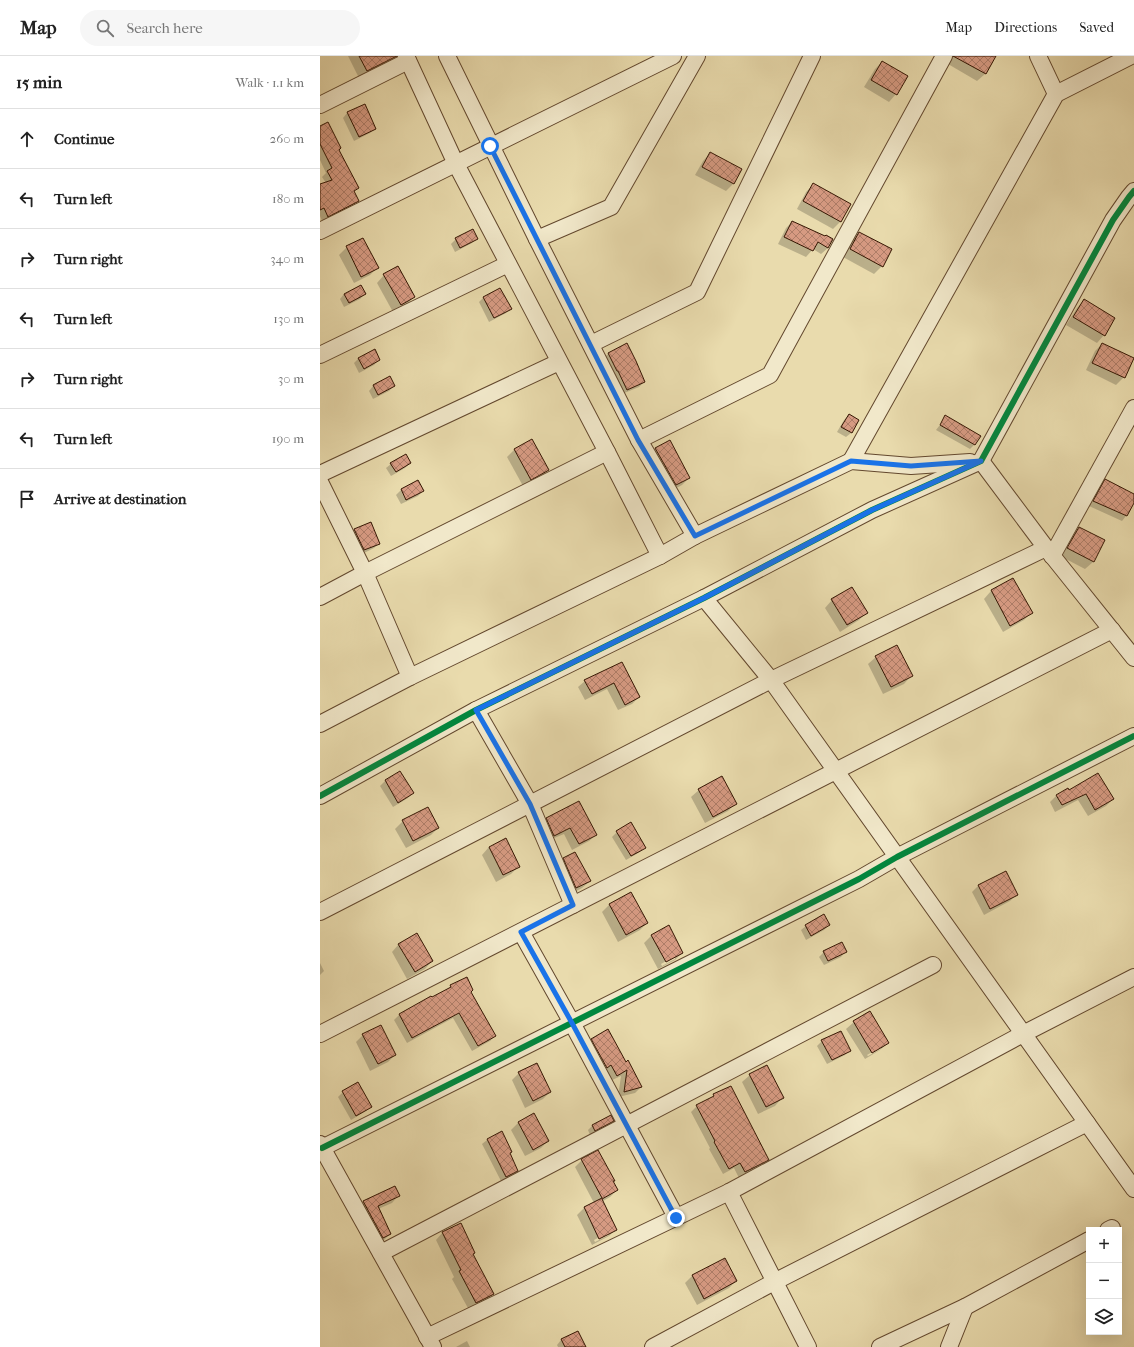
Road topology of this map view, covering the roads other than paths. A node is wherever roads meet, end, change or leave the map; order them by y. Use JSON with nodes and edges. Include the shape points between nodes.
{"nodes":[{"id":1,"x":447,"y":56,"type":"edge"},
{"id":2,"x":673,"y":56,"type":"edge"},
{"id":3,"x":697,"y":56,"type":"edge"},
{"id":4,"x":812,"y":56,"type":"edge"},
{"id":5,"x":944,"y":56,"type":"edge"},
{"id":6,"x":1038,"y":56,"type":"edge"},
{"id":7,"x":1132,"y":56,"type":"edge"},
{"id":8,"x":407,"y":58,"type":"edge"},
{"id":9,"x":1056,"y":94,"type":"junction"},
{"id":10,"x":320,"y":105,"type":"edge"},
{"id":11,"x":490,"y":146,"type":"junction"},
{"id":12,"x":456,"y":164,"type":"junction"},
{"id":13,"x":1134,"y":191,"type":"edge"},
{"id":14,"x":320,"y":231,"type":"edge"},
{"id":15,"x":536,"y":239,"type":"junction"},
{"id":16,"x":508,"y":264,"type":"junction"},
{"id":17,"x":591,"y":344,"type":"junction"},
{"id":18,"x":320,"y":355,"type":"edge"},
{"id":19,"x":559,"y":362,"type":"junction"},
{"id":20,"x":1134,"y":408,"type":"edge"},
{"id":21,"x":638,"y":440,"type":"junction"},
{"id":22,"x":608,"y":452,"type":"junction"},
{"id":23,"x":851,"y":461,"type":"junction"},
{"id":24,"x":981,"y":461,"type":"junction"},
{"id":25,"x":320,"y":474,"type":"edge"},
{"id":26,"x":320,"y":482,"type":"edge"},
{"id":27,"x":695,"y":536,"type":"junction"},
{"id":28,"x":1049,"y":552,"type":"junction"},
{"id":29,"x":660,"y":556,"type":"junction"},
{"id":30,"x":365,"y":572,"type":"junction"},
{"id":31,"x":320,"y":597,"type":"edge"},
{"id":32,"x":704,"y":598,"type":"junction"},
{"id":33,"x":1112,"y":630,"type":"junction"},
{"id":34,"x":1134,"y":658,"type":"edge"},
{"id":35,"x":410,"y":678,"type":"junction"},
{"id":36,"x":771,"y":680,"type":"junction"},
{"id":37,"x":476,"y":710,"type":"junction"},
{"id":38,"x":320,"y":724,"type":"edge"},
{"id":39,"x":1134,"y":736,"type":"edge"},
{"id":40,"x":835,"y":771,"type":"junction"},
{"id":41,"x":320,"y":796,"type":"edge"},
{"id":42,"x":530,"y":804,"type":"junction"},
{"id":43,"x":896,"y":857,"type":"junction"},
{"id":44,"x":573,"y":905,"type":"junction"},
{"id":45,"x":320,"y":912,"type":"edge"},
{"id":46,"x":521,"y":932,"type":"junction"},
{"id":47,"x":933,"y":965,"type":"dead end"},
{"id":48,"x":1134,"y":977,"type":"edge"},
{"id":49,"x":572,"y":1023,"type":"junction"},
{"id":50,"x":320,"y":1034,"type":"edge"},
{"id":51,"x":1023,"y":1034,"type":"junction"},
{"id":52,"x":1087,"y":1123,"type":"junction"},
{"id":53,"x":626,"y":1125,"type":"junction"},
{"id":54,"x":321,"y":1146,"type":"edge"},
{"id":55,"x":1134,"y":1189,"type":"edge"},
{"id":56,"x":729,"y":1192,"type":"junction"},
{"id":57,"x":676,"y":1218,"type":"junction"},
{"id":58,"x":1086,"y":1242,"type":"edge"},
{"id":59,"x":380,"y":1253,"type":"junction"},
{"id":60,"x":774,"y":1282,"type":"junction"},
{"id":61,"x":965,"y":1307,"type":"junction"},
{"id":62,"x":430,"y":1342,"type":"edge"},
{"id":63,"x":653,"y":1347,"type":"edge"},
{"id":64,"x":808,"y":1347,"type":"edge"},
{"id":65,"x":880,"y":1347,"type":"edge"},
{"id":66,"x":949,"y":1347,"type":"edge"}],
"edges":[{"from":1,"to":11,"type":"street"},
{"from":2,"to":11,"type":"street"},
{"from":3,"to":15,"type":"street","via":[[611,207]]},
{"from":4,"to":17,"type":"street","via":[[697,292]]},
{"from":5,"to":21,"type":"street","via":[[770,375]]},
{"from":6,"to":9,"type":"street"},
{"from":7,"to":9,"type":"street"},
{"from":8,"to":10,"type":"street"},
{"from":8,"to":12,"type":"street"},
{"from":9,"to":23,"type":"street"},
{"from":11,"to":12,"type":"street"},
{"from":11,"to":15,"type":"street"},
{"from":12,"to":14,"type":"street"},
{"from":12,"to":16,"type":"street"},
{"from":13,"to":24,"type":"street","via":[[1113,220]]},
{"from":15,"to":17,"type":"street"},
{"from":16,"to":18,"type":"street"},
{"from":16,"to":19,"type":"street"},
{"from":17,"to":21,"type":"street"},
{"from":19,"to":22,"type":"street"},
{"from":19,"to":25,"type":"street"},
{"from":20,"to":28,"type":"street"},
{"from":21,"to":27,"type":"street"},
{"from":22,"to":29,"type":"street"},
{"from":22,"to":30,"type":"street"},
{"from":23,"to":24,"type":"street","via":[[911,466]]},
{"from":23,"to":27,"type":"street"},
{"from":24,"to":28,"type":"street"},
{"from":24,"to":32,"type":"street","via":[[872,510]]},
{"from":26,"to":30,"type":"street"},
{"from":27,"to":29,"type":"street"},
{"from":28,"to":33,"type":"street"},
{"from":28,"to":36,"type":"street"},
{"from":29,"to":35,"type":"street"},
{"from":30,"to":31,"type":"street"},
{"from":30,"to":35,"type":"street"},
{"from":32,"to":36,"type":"street"},
{"from":32,"to":37,"type":"street"},
{"from":33,"to":34,"type":"street"},
{"from":33,"to":40,"type":"street"},
{"from":35,"to":38,"type":"street"},
{"from":36,"to":40,"type":"street"},
{"from":36,"to":42,"type":"street"},
{"from":37,"to":41,"type":"street"},
{"from":37,"to":42,"type":"street"},
{"from":39,"to":43,"type":"street"},
{"from":40,"to":43,"type":"street"},
{"from":40,"to":44,"type":"street"},
{"from":42,"to":44,"type":"street"},
{"from":42,"to":45,"type":"street"},
{"from":43,"to":49,"type":"street","via":[[852,883]]},
{"from":43,"to":51,"type":"street"},
{"from":44,"to":46,"type":"street"},
{"from":46,"to":49,"type":"street"},
{"from":46,"to":50,"type":"street"},
{"from":47,"to":53,"type":"street"},
{"from":48,"to":51,"type":"street"},
{"from":49,"to":53,"type":"street"},
{"from":49,"to":54,"type":"street"},
{"from":51,"to":52,"type":"street"},
{"from":51,"to":56,"type":"street"},
{"from":52,"to":55,"type":"street"},
{"from":52,"to":60,"type":"street"},
{"from":53,"to":57,"type":"street"},
{"from":53,"to":59,"type":"street"},
{"from":54,"to":59,"type":"street"},
{"from":56,"to":57,"type":"street"},
{"from":56,"to":60,"type":"street"},
{"from":57,"to":62,"type":"street"},
{"from":58,"to":61,"type":"street"},
{"from":59,"to":62,"type":"street"},
{"from":60,"to":63,"type":"street"},
{"from":60,"to":64,"type":"street"},
{"from":61,"to":65,"type":"street"},
{"from":61,"to":66,"type":"street"}]}
